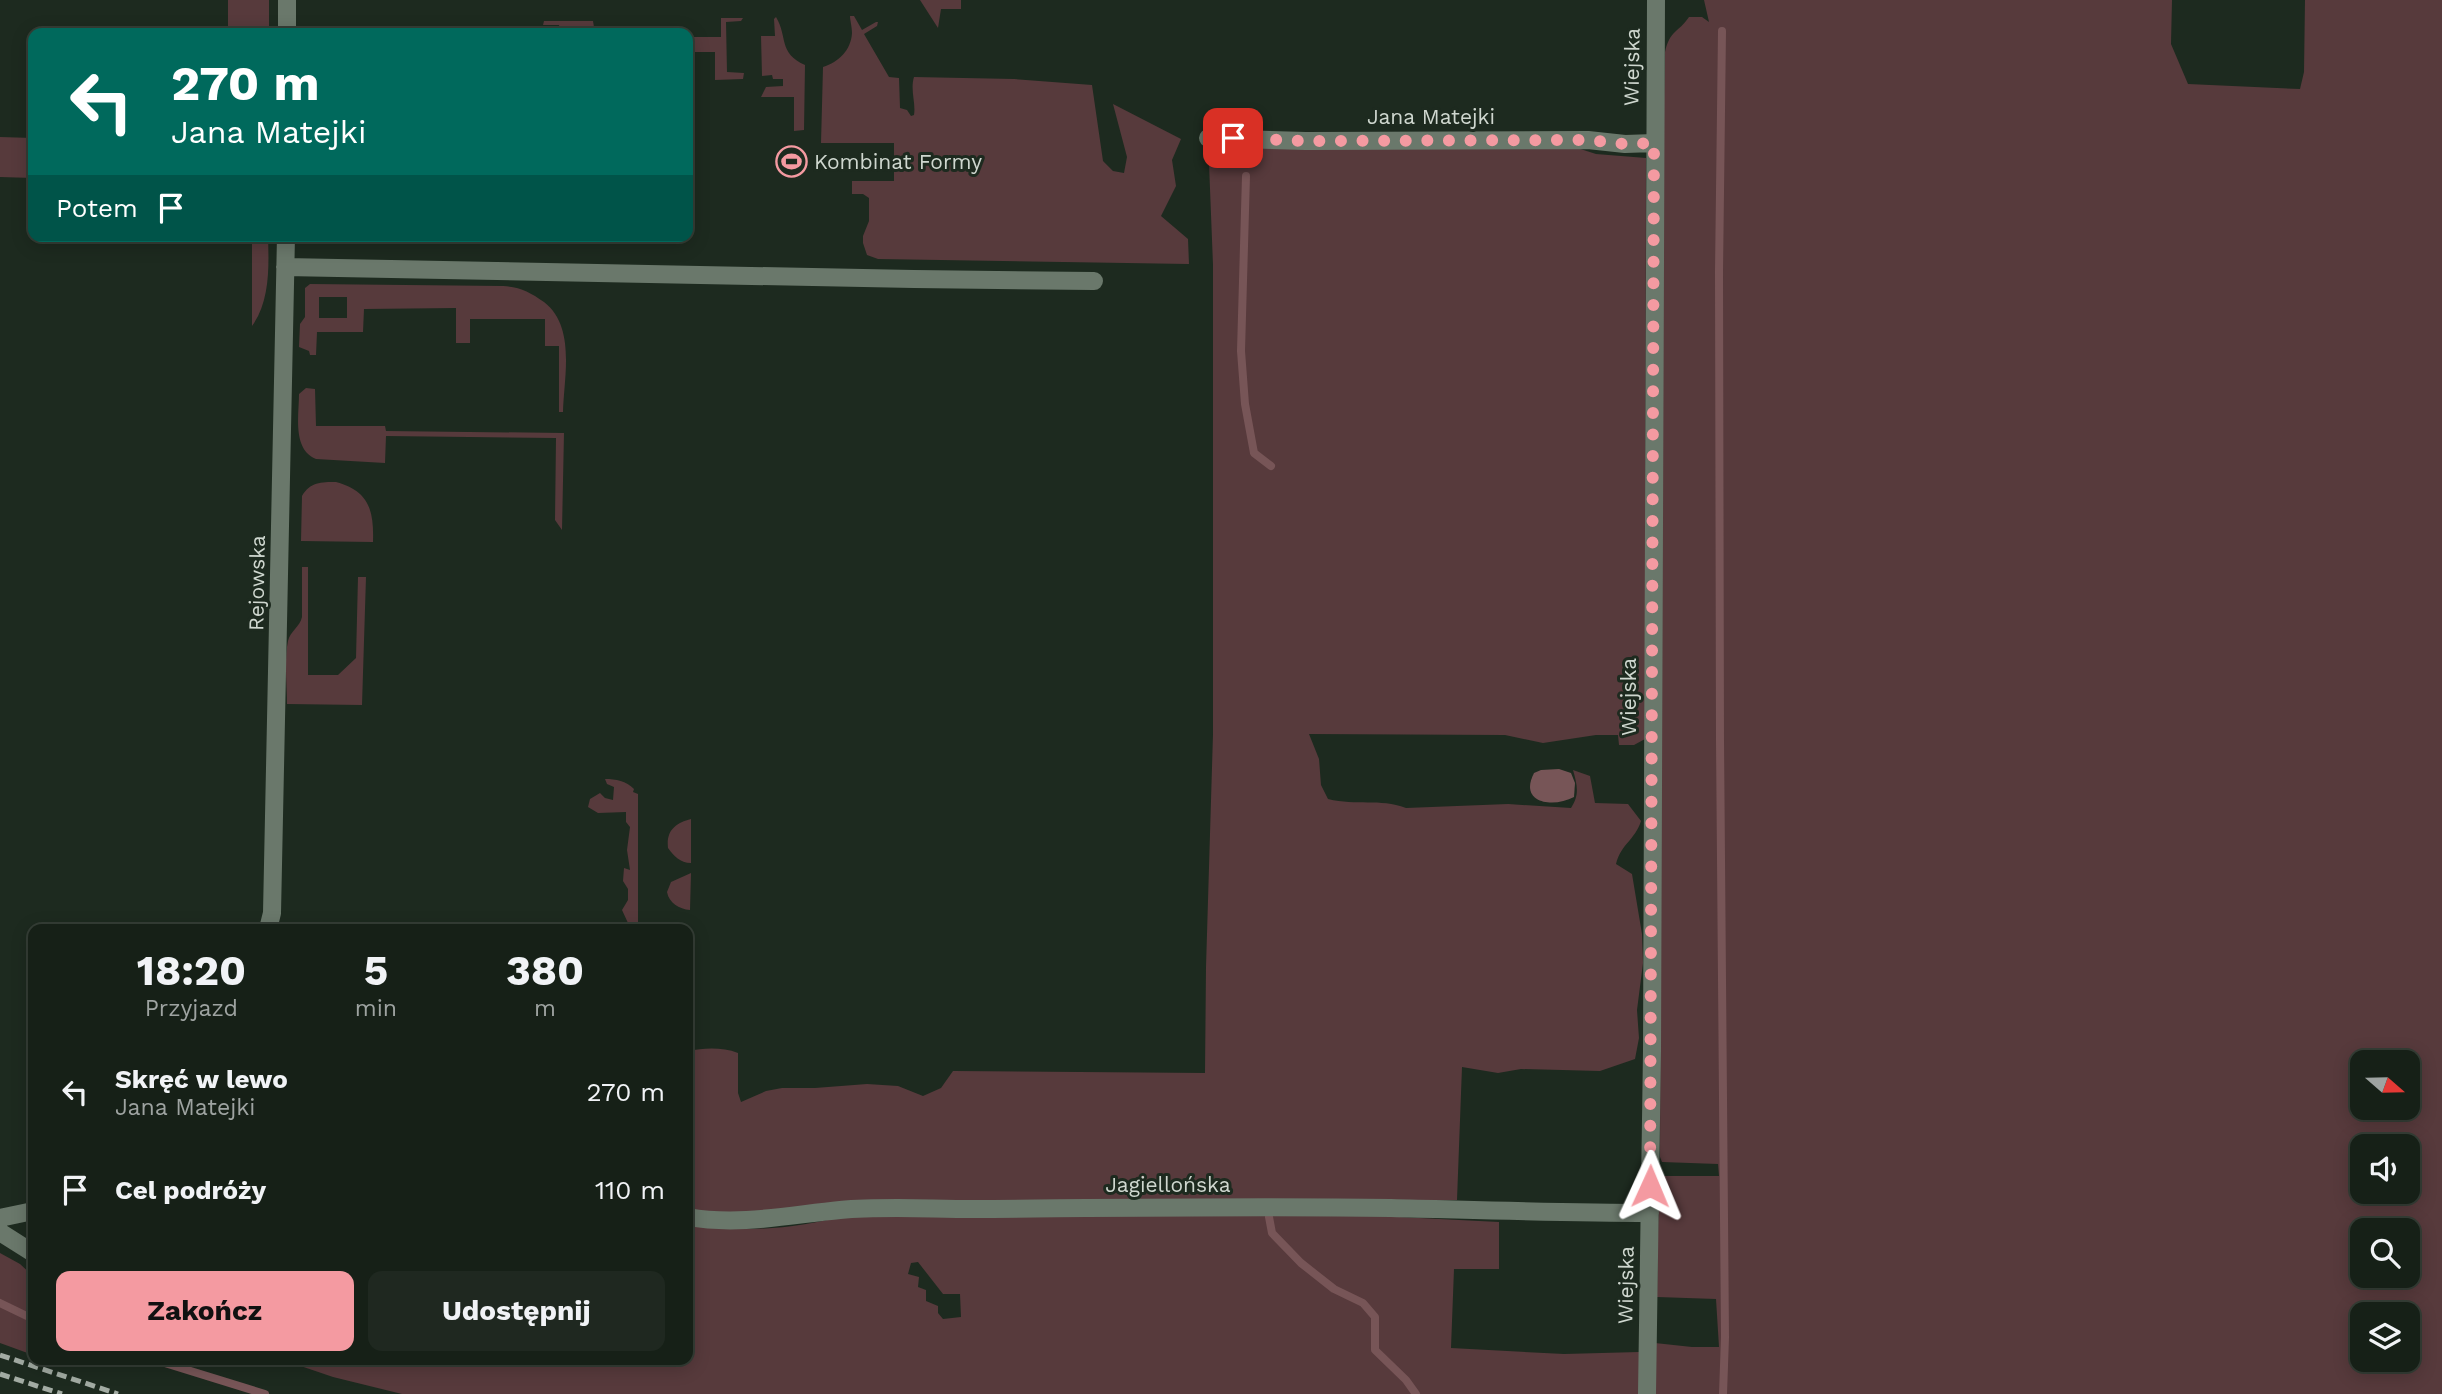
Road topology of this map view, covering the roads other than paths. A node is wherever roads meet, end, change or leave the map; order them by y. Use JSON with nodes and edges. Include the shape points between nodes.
{"nodes":[{"id":1,"x":287,"y":0,"type":"edge"},
{"id":2,"x":1656,"y":0,"type":"edge"},
{"id":3,"x":287,"y":28,"type":"edge"},
{"id":4,"x":1208,"y":138,"type":"dead end"},
{"id":5,"x":1654,"y":143,"type":"junction"},
{"id":6,"x":286,"y":242,"type":"edge"},
{"id":7,"x":285,"y":267,"type":"junction"},
{"id":8,"x":1094,"y":281,"type":"dead end"},
{"id":9,"x":269,"y":924,"type":"edge"},
{"id":10,"x":28,"y":1212,"type":"edge"},
{"id":11,"x":1650,"y":1213,"type":"junction"},
{"id":12,"x":0,"y":1218,"type":"edge"},
{"id":13,"x":693,"y":1218,"type":"edge"},
{"id":14,"x":0,"y":1232,"type":"edge"},
{"id":15,"x":28,"y":1250,"type":"edge"},
{"id":16,"x":1647,"y":1394,"type":"edge"}],
"edges":[{"from":1,"to":3,"type":"street"},
{"from":2,"to":5,"type":"street","name":"Wiejska"},
{"from":4,"to":5,"type":"street","name":"Jana Matejki"},
{"from":5,"to":11,"type":"street","name":"Wiejska"},
{"from":6,"to":7,"type":"street","name":"Rejowska"},
{"from":7,"to":8,"type":"street"},
{"from":7,"to":9,"type":"street","name":"Rejowska"},
{"from":10,"to":12,"type":"street"},
{"from":11,"to":13,"type":"street","name":"Jagiellońska","via":[[1114,1208],[841,1210],[744,1221]]},
{"from":11,"to":16,"type":"street","name":"Wiejska"},
{"from":14,"to":15,"type":"street"}]}
